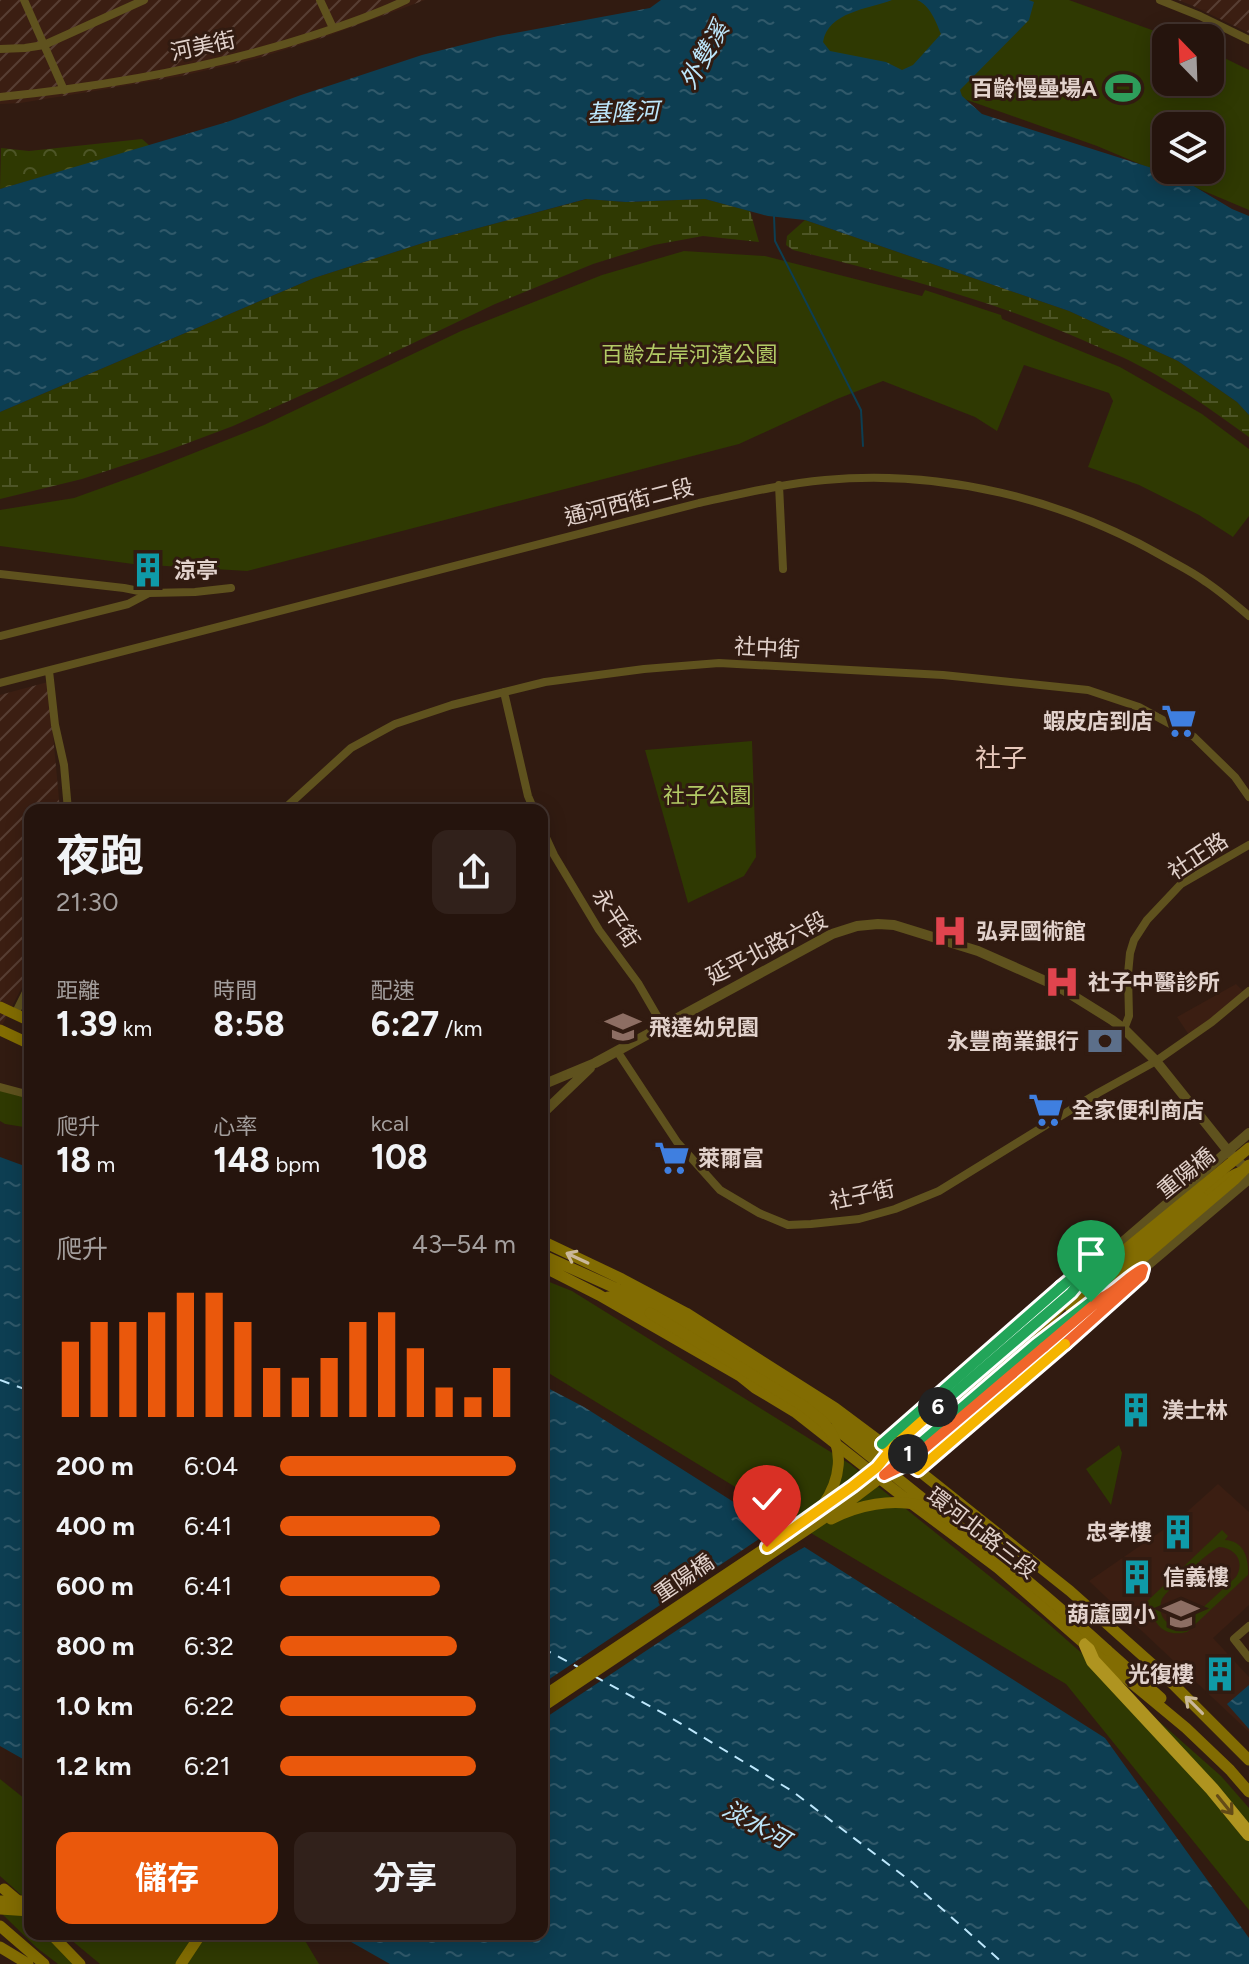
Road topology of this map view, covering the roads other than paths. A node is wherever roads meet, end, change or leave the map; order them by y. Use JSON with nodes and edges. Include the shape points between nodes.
{"nodes":[{"id":1,"x":24,"y":0,"type":"edge"},
{"id":2,"x":144,"y":0,"type":"edge"},
{"id":3,"x":320,"y":0,"type":"edge"},
{"id":4,"x":406,"y":0,"type":"edge"},
{"id":5,"x":1160,"y":0,"type":"edge"},
{"id":6,"x":333,"y":28,"type":"junction"},
{"id":7,"x":1249,"y":40,"type":"edge"},
{"id":8,"x":44,"y":45,"type":"junction"},
{"id":9,"x":0,"y":49,"type":"edge"},
{"id":10,"x":64,"y":90,"type":"junction"},
{"id":11,"x":0,"y":97,"type":"edge"},
{"id":12,"x":779,"y":485,"type":"junction"},
{"id":13,"x":783,"y":569,"type":"dead end"},
{"id":14,"x":0,"y":574,"type":"edge"},
{"id":15,"x":231,"y":588,"type":"dead end"},
{"id":16,"x":149,"y":593,"type":"junction"},
{"id":17,"x":1249,"y":616,"type":"edge"},
{"id":18,"x":0,"y":636,"type":"edge"},
{"id":19,"x":49,"y":671,"type":"junction"},
{"id":20,"x":0,"y":683,"type":"edge"},
{"id":21,"x":504,"y":692,"type":"junction"},
{"id":22,"x":1249,"y":797,"type":"edge"},
{"id":23,"x":67,"y":804,"type":"edge"},
{"id":24,"x":290,"y":804,"type":"edge"},
{"id":25,"x":531,"y":804,"type":"edge"},
{"id":26,"x":548,"y":842,"type":"edge"},
{"id":27,"x":1249,"y":845,"type":"edge"},
{"id":28,"x":1249,"y":991,"type":"edge"},
{"id":29,"x":24,"y":996,"type":"edge"},
{"id":30,"x":0,"y":1007,"type":"edge"},
{"id":31,"x":15,"y":1014,"type":"junction"},
{"id":32,"x":24,"y":1018,"type":"edge"},
{"id":33,"x":663,"y":1026,"type":"junction"},
{"id":34,"x":1124,"y":1029,"type":"junction"},
{"id":35,"x":0,"y":1030,"type":"edge"},
{"id":36,"x":24,"y":1041,"type":"edge"},
{"id":37,"x":617,"y":1051,"type":"junction"},
{"id":38,"x":1156,"y":1061,"type":"junction"},
{"id":39,"x":595,"y":1063,"type":"junction"},
{"id":40,"x":548,"y":1083,"type":"edge"},
{"id":41,"x":0,"y":1087,"type":"edge"},
{"id":42,"x":24,"y":1093,"type":"edge"},
{"id":43,"x":548,"y":1108,"type":"edge"},
{"id":44,"x":1249,"y":1133,"type":"edge"},
{"id":45,"x":1249,"y":1148,"type":"edge"},
{"id":46,"x":1228,"y":1151,"type":"junction"},
{"id":47,"x":1247,"y":1172,"type":"edge"},
{"id":48,"x":1215,"y":1176,"type":"junction"},
{"id":49,"x":1180,"y":1193,"type":"junction"},
{"id":50,"x":1201,"y":1197,"type":"junction"},
{"id":51,"x":1202,"y":1219,"type":"junction"},
{"id":52,"x":548,"y":1244,"type":"edge"},
{"id":53,"x":548,"y":1258,"type":"edge"},
{"id":54,"x":548,"y":1269,"type":"edge"},
{"id":55,"x":1143,"y":1269,"type":"junction"},
{"id":56,"x":1086,"y":1275,"type":"junction"},
{"id":57,"x":599,"y":1295,"type":"junction"},
{"id":58,"x":740,"y":1376,"type":"junction"},
{"id":59,"x":882,"y":1444,"type":"junction"},
{"id":60,"x":897,"y":1460,"type":"junction"},
{"id":61,"x":918,"y":1470,"type":"junction"},
{"id":62,"x":881,"y":1471,"type":"junction"},
{"id":63,"x":907,"y":1484,"type":"junction"},
{"id":64,"x":911,"y":1503,"type":"junction"},
{"id":65,"x":819,"y":1511,"type":"junction"},
{"id":66,"x":772,"y":1553,"type":"junction"},
{"id":67,"x":998,"y":1568,"type":"junction"},
{"id":68,"x":1249,"y":1626,"type":"edge"},
{"id":69,"x":1086,"y":1645,"type":"junction"},
{"id":70,"x":1249,"y":1658,"type":"edge"},
{"id":71,"x":548,"y":1693,"type":"edge"},
{"id":72,"x":548,"y":1703,"type":"edge"},
{"id":73,"x":1186,"y":1728,"type":"junction"},
{"id":74,"x":1249,"y":1760,"type":"edge"},
{"id":75,"x":1249,"y":1792,"type":"edge"},
{"id":76,"x":1249,"y":1834,"type":"edge"},
{"id":77,"x":1,"y":1892,"type":"edge"},
{"id":78,"x":24,"y":1899,"type":"edge"},
{"id":79,"x":24,"y":1907,"type":"edge"},
{"id":80,"x":0,"y":1909,"type":"edge"},
{"id":81,"x":24,"y":1911,"type":"edge"},
{"id":82,"x":0,"y":1926,"type":"edge"},
{"id":83,"x":57,"y":1940,"type":"edge"},
{"id":84,"x":197,"y":1940,"type":"edge"},
{"id":85,"x":0,"y":1947,"type":"edge"},
{"id":86,"x":28,"y":1964,"type":"edge"},
{"id":87,"x":44,"y":1964,"type":"edge"},
{"id":88,"x":80,"y":1964,"type":"edge"},
{"id":89,"x":181,"y":1964,"type":"edge"}],
"edges":[{"from":1,"to":8,"type":"street"},
{"from":2,"to":8,"type":"street"},
{"from":3,"to":6,"type":"street"},
{"from":4,"to":6,"type":"street","name":"河美街"},
{"from":5,"to":7,"type":"street"},
{"from":6,"to":10,"type":"street","name":"河美街","via":[[194,68]]},
{"from":8,"to":9,"type":"street"},
{"from":8,"to":10,"type":"street"},
{"from":10,"to":11,"type":"street","name":"河美街"},
{"from":12,"to":13,"type":"street"},
{"from":12,"to":17,"type":"street","name":"通河西街二段","via":[[907,478],[1002,492],[1129,537],[1204,580]]},
{"from":12,"to":19,"type":"street","name":"通河西街二段"},
{"from":14,"to":16,"type":"street"},
{"from":15,"to":16,"type":"street"},
{"from":16,"to":18,"type":"street","via":[[128,604]]},
{"from":19,"to":20,"type":"street","name":"通河西街二段"},
{"from":19,"to":23,"type":"street"},
{"from":21,"to":22,"type":"street","name":"社中街","via":[[569,678],[719,663],[941,674],[1088,690],[1139,707],[1194,737]]},
{"from":21,"to":24,"type":"street","name":"社中街","via":[[373,735],[351,748]]},
{"from":21,"to":25,"type":"street"},
{"from":26,"to":33,"type":"street","name":"永平街"},
{"from":27,"to":34,"type":"street","name":"社正路","via":[[1181,884],[1147,920],[1130,953]]},
{"from":28,"to":38,"type":"street"},
{"from":29,"to":31,"type":"street"},
{"from":30,"to":31,"type":"main road"},
{"from":31,"to":32,"type":"main road"},
{"from":33,"to":34,"type":"street","name":"延平北路六段","via":[[819,940],[878,924],[978,951],[1059,987]]},
{"from":33,"to":37,"type":"street","name":"延平北路六段"},
{"from":34,"to":38,"type":"street","name":"延平北路六段"},
{"from":35,"to":36,"type":"main road"},
{"from":37,"to":38,"type":"street","name":"社子街","via":[[664,1125],[709,1179],[759,1213],[788,1225],[859,1219],[919,1200]]},
{"from":37,"to":39,"type":"street","name":"延平北路六段"},
{"from":38,"to":46,"type":"street","name":"延平北路六段"},
{"from":39,"to":40,"type":"street","name":"延平北路六段"},
{"from":39,"to":43,"type":"street","name":"延平北路六段"},
{"from":41,"to":42,"type":"street"},
{"from":44,"to":46,"type":"street"},
{"from":45,"to":48,"type":"main road","name":"重陽橋","bridge":true},
{"from":46,"to":47,"type":"street","name":"延平北路六段"},
{"from":46,"to":49,"type":"street"},
{"from":47,"to":50,"type":"main road","bridge":true,"via":[[1231,1175]]},
{"from":47,"to":51,"type":"street"},
{"from":47,"to":62,"type":"main road","name":"重陽橋","bridge":true},
{"from":48,"to":50,"type":"main road","bridge":true},
{"from":48,"to":62,"type":"main road","name":"重陽橋","bridge":true,"via":[[1080,1287]]},
{"from":49,"to":51,"type":"street"},
{"from":49,"to":56,"type":"street"},
{"from":50,"to":60,"type":"main road","bridge":true},
{"from":51,"to":55,"type":"street"},
{"from":59,"to":52,"type":"main road","name":"環河北路三段","one_way":true,"via":[[816,1394],[686,1313]]},
{"from":53,"to":60,"type":"main road","via":[[644,1301],[795,1390]]},
{"from":54,"to":57,"type":"main road","name":"環河北路三段"},
{"from":55,"to":61,"type":"street","via":[[1110,1305]]},
{"from":55,"to":62,"type":"main road","bridge":true,"via":[[905,1465]]},
{"from":56,"to":59,"type":"street","via":[[1078,1273]]},
{"from":56,"to":62,"type":"main road","bridge":true,"via":[[894,1446]]},
{"from":57,"to":58,"type":"main road","name":"環河北路三段"},
{"from":57,"to":65,"type":"main road","bridge":true,"via":[[650,1313],[826,1425],[840,1460],[831,1493]]},
{"from":58,"to":63,"type":"main road","via":[[823,1418]]},
{"from":58,"to":64,"type":"main road","name":"環河北路三段"},
{"from":59,"to":60,"type":"main road","name":"環河北路三段"},
{"from":60,"to":61,"type":"main road","name":"環河北路三段"},
{"from":60,"to":63,"type":"main road"},
{"from":74,"to":61,"type":"main road","name":"環河北路三段","one_way":true,"via":[[1086,1605]]},
{"from":62,"to":65,"type":"main road","name":"重陽橋","bridge":true},
{"from":62,"to":66,"type":"main road","name":"重陽橋","bridge":true,"via":[[832,1513]]},
{"from":63,"to":64,"type":"main road"},
{"from":63,"to":67,"type":"main road"},
{"from":64,"to":67,"type":"main road","name":"環河北路三段"},
{"from":65,"to":71,"type":"main road","name":"重陽橋","bridge":true},
{"from":66,"to":72,"type":"main road","name":"重陽橋","bridge":true},
{"from":66,"to":73,"type":"main road","bridge":true,"via":[[859,1509],[898,1503],[922,1507],[952,1522],[1016,1570],[1176,1711]]},
{"from":67,"to":69,"type":"main road","name":"環河北路三段"},
{"from":68,"to":70,"type":"street","via":[[1237,1637]]},
{"from":69,"to":73,"type":"main road","name":"環河北路三段"},
{"from":69,"to":76,"type":"highway","one_way":true,"via":[[1093,1661]]},
{"from":73,"to":75,"type":"main road","name":"環河北路三段"},
{"from":77,"to":78,"type":"main road","bridge":true},
{"from":77,"to":79,"type":"main road"},
{"from":80,"to":81,"type":"main road"},
{"from":82,"to":87,"type":"main road"},
{"from":83,"to":88,"type":"main road"},
{"from":84,"to":89,"type":"main road"},
{"from":85,"to":86,"type":"main road"}]}
